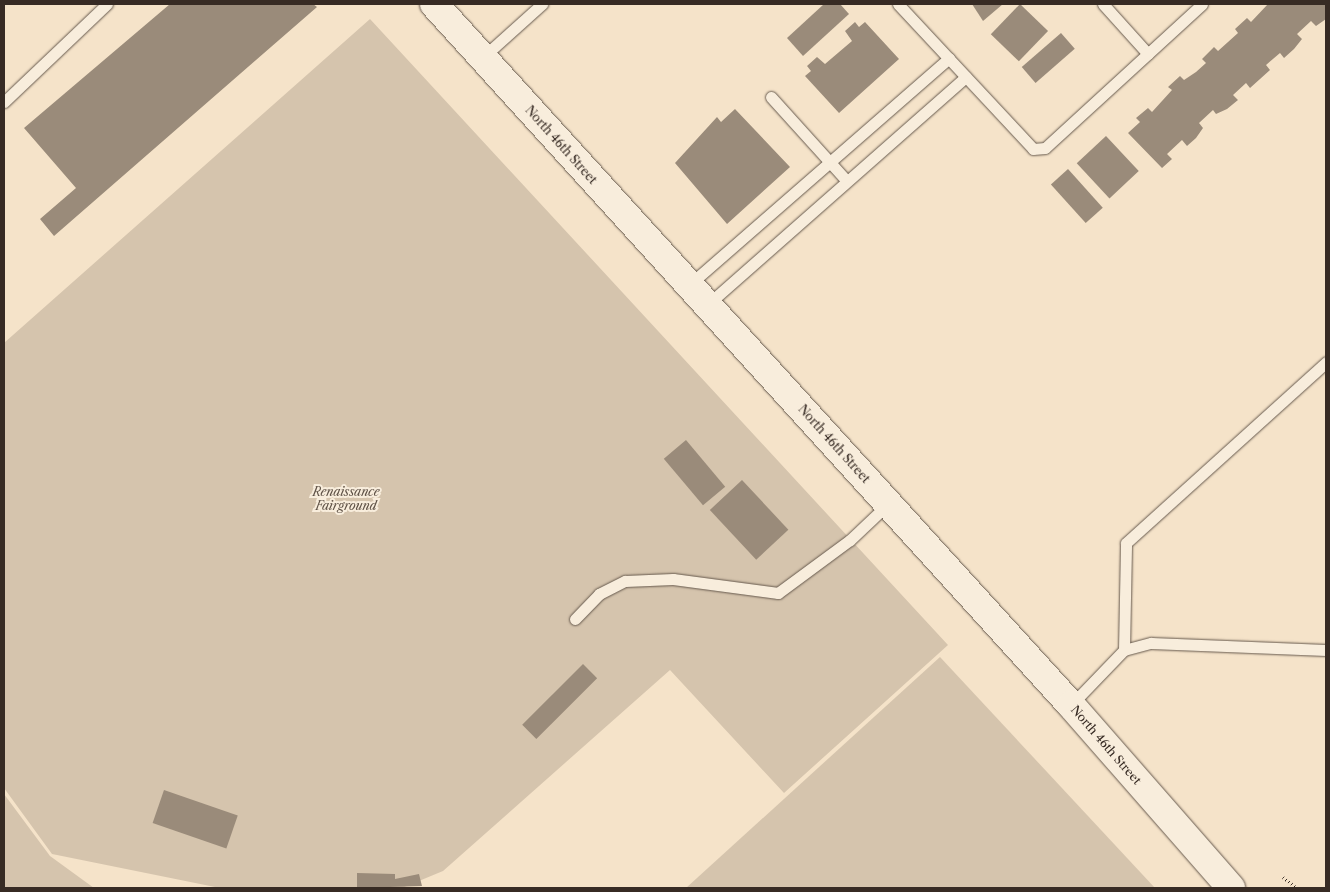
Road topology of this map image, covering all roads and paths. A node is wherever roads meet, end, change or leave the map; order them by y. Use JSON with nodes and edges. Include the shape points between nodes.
{"nodes":[{"id":1,"x":107,"y":4,"type":"edge"},
{"id":2,"x":434,"y":4,"type":"edge"},
{"id":3,"x":542,"y":4,"type":"edge"},
{"id":4,"x":898,"y":4,"type":"edge"},
{"id":5,"x":1103,"y":4,"type":"edge"},
{"id":6,"x":1202,"y":4,"type":"edge"},
{"id":7,"x":1148,"y":54,"type":"junction"},
{"id":8,"x":482,"y":58,"type":"junction"},
{"id":9,"x":949,"y":58,"type":"junction"},
{"id":10,"x":966,"y":77,"type":"junction"},
{"id":11,"x":771,"y":97,"type":"dead end"},
{"id":12,"x":4,"y":102,"type":"edge"},
{"id":13,"x":828,"y":160,"type":"junction"},
{"id":14,"x":846,"y":180,"type":"junction"},
{"id":15,"x":689,"y":285,"type":"junction"},
{"id":16,"x":707,"y":305,"type":"junction"},
{"id":17,"x":1326,"y":362,"type":"edge"},
{"id":18,"x":888,"y":504,"type":"junction"},
{"id":19,"x":574,"y":619,"type":"dead end"},
{"id":20,"x":1124,"y":650,"type":"junction"},
{"id":21,"x":1326,"y":650,"type":"edge"},
{"id":22,"x":1071,"y":705,"type":"junction"},
{"id":23,"x":1283,"y":877,"type":"dead end"},
{"id":24,"x":1231,"y":888,"type":"edge"},
{"id":25,"x":1297,"y":888,"type":"edge"}],
"edges":[{"from":1,"to":12,"type":"lane"},
{"from":2,"to":8,"type":"street","name":"North 46th Street"},
{"from":3,"to":8,"type":"lane"},
{"from":4,"to":9,"type":"lane"},
{"from":5,"to":7,"type":"lane"},
{"from":6,"to":7,"type":"lane"},
{"from":7,"to":10,"type":"lane","via":[[1045,148],[1033,149]]},
{"from":8,"to":15,"type":"street","name":"North 46th Street"},
{"from":9,"to":10,"type":"lane"},
{"from":9,"to":13,"type":"lane"},
{"from":10,"to":14,"type":"lane"},
{"from":11,"to":13,"type":"lane"},
{"from":13,"to":14,"type":"lane"},
{"from":13,"to":15,"type":"lane"},
{"from":14,"to":16,"type":"lane"},
{"from":15,"to":16,"type":"street","name":"North 46th Street"},
{"from":16,"to":18,"type":"street","name":"North 46th Street"},
{"from":17,"to":20,"type":"lane","via":[[1126,543]]},
{"from":18,"to":19,"type":"lane","via":[[778,593],[673,578],[625,581],[599,594]]},
{"from":18,"to":22,"type":"street","name":"North 46th Street"},
{"from":20,"to":21,"type":"lane","via":[[1151,644]]},
{"from":20,"to":22,"type":"lane"},
{"from":22,"to":24,"type":"street","name":"North 46th Street"},
{"from":23,"to":25,"type":"path"}]}
